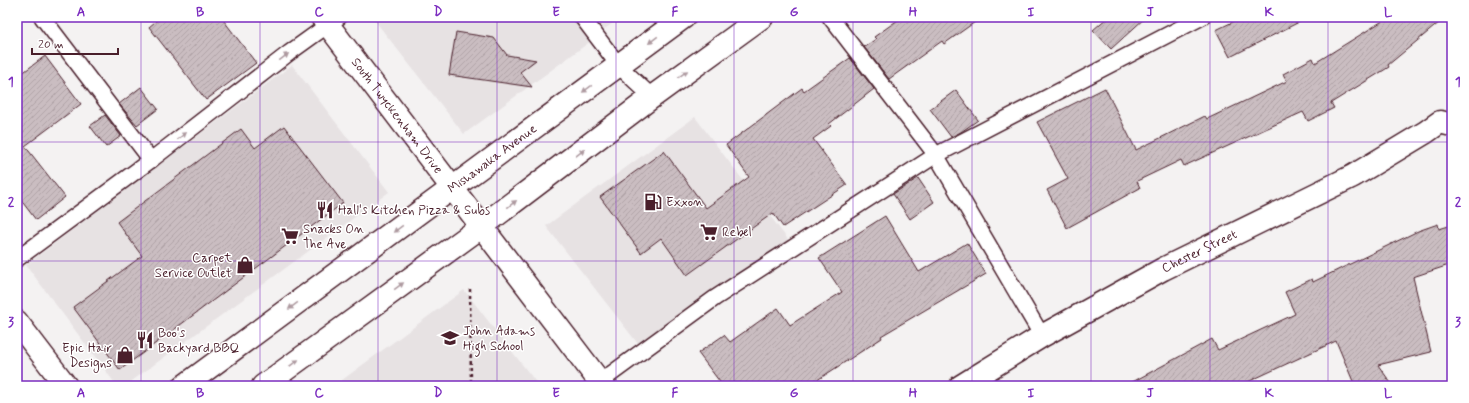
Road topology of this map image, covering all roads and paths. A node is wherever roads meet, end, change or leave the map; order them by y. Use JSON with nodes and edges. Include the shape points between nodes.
{"nodes":[{"id":1,"x":42,"y":17,"type":"edge"},
{"id":2,"x":582,"y":17,"type":"edge"},
{"id":3,"x":684,"y":17,"type":"edge"},
{"id":4,"x":762,"y":17,"type":"edge"},
{"id":5,"x":830,"y":17,"type":"edge"},
{"id":6,"x":1202,"y":17,"type":"edge"},
{"id":7,"x":329,"y":20,"type":"edge"},
{"id":8,"x":619,"y":66,"type":"junction"},
{"id":9,"x":652,"y":97,"type":"junction"},
{"id":10,"x":1448,"y":120,"type":"edge"},
{"id":11,"x":936,"y":155,"type":"junction"},
{"id":12,"x":151,"y":160,"type":"junction"},
{"id":13,"x":452,"y":189,"type":"junction"},
{"id":14,"x":481,"y":227,"type":"junction"},
{"id":15,"x":17,"y":259,"type":"edge"},
{"id":16,"x":470,"y":289,"type":"dead end"},
{"id":17,"x":17,"y":322,"type":"edge"},
{"id":18,"x":1042,"y":336,"type":"junction"},
{"id":19,"x":602,"y":384,"type":"edge"},
{"id":20,"x":66,"y":386,"type":"edge"},
{"id":21,"x":184,"y":386,"type":"edge"},
{"id":22,"x":263,"y":386,"type":"edge"},
{"id":23,"x":471,"y":386,"type":"edge"},
{"id":24,"x":961,"y":386,"type":"edge"}],
"edges":[{"from":1,"to":12,"type":"lane"},
{"from":2,"to":8,"type":"lane"},
{"from":3,"to":8,"type":"main road","name":"Mishawaka Avenue","one_way":true},
{"from":9,"to":4,"type":"main road","one_way":true},
{"from":5,"to":11,"type":"lane"},
{"from":6,"to":11,"type":"lane"},
{"from":12,"to":7,"type":"lane","one_way":true},
{"from":7,"to":13,"type":"main road","name":"South Twyckenham Drive"},
{"from":8,"to":9,"type":"lane"},
{"from":8,"to":13,"type":"main road","name":"Mishawaka Avenue","one_way":true},
{"from":14,"to":9,"type":"main road","one_way":true},
{"from":10,"to":18,"type":"main road","name":"Chester Street","via":[[1353,176],[1164,269]]},
{"from":11,"to":18,"type":"lane"},
{"from":11,"to":19,"type":"lane","via":[[715,298]]},
{"from":12,"to":15,"type":"lane"},
{"from":13,"to":14,"type":"main road","name":"South Twyckenham Drive"},
{"from":13,"to":21,"type":"main road","name":"Mishawaka Avenue","one_way":true},
{"from":14,"to":19,"type":"main road","name":"South Twyckenham Drive"},
{"from":22,"to":14,"type":"main road","one_way":true},
{"from":16,"to":23,"type":"path"},
{"from":17,"to":20,"type":"main road"},
{"from":18,"to":24,"type":"main road","name":"Chester Street"}]}
